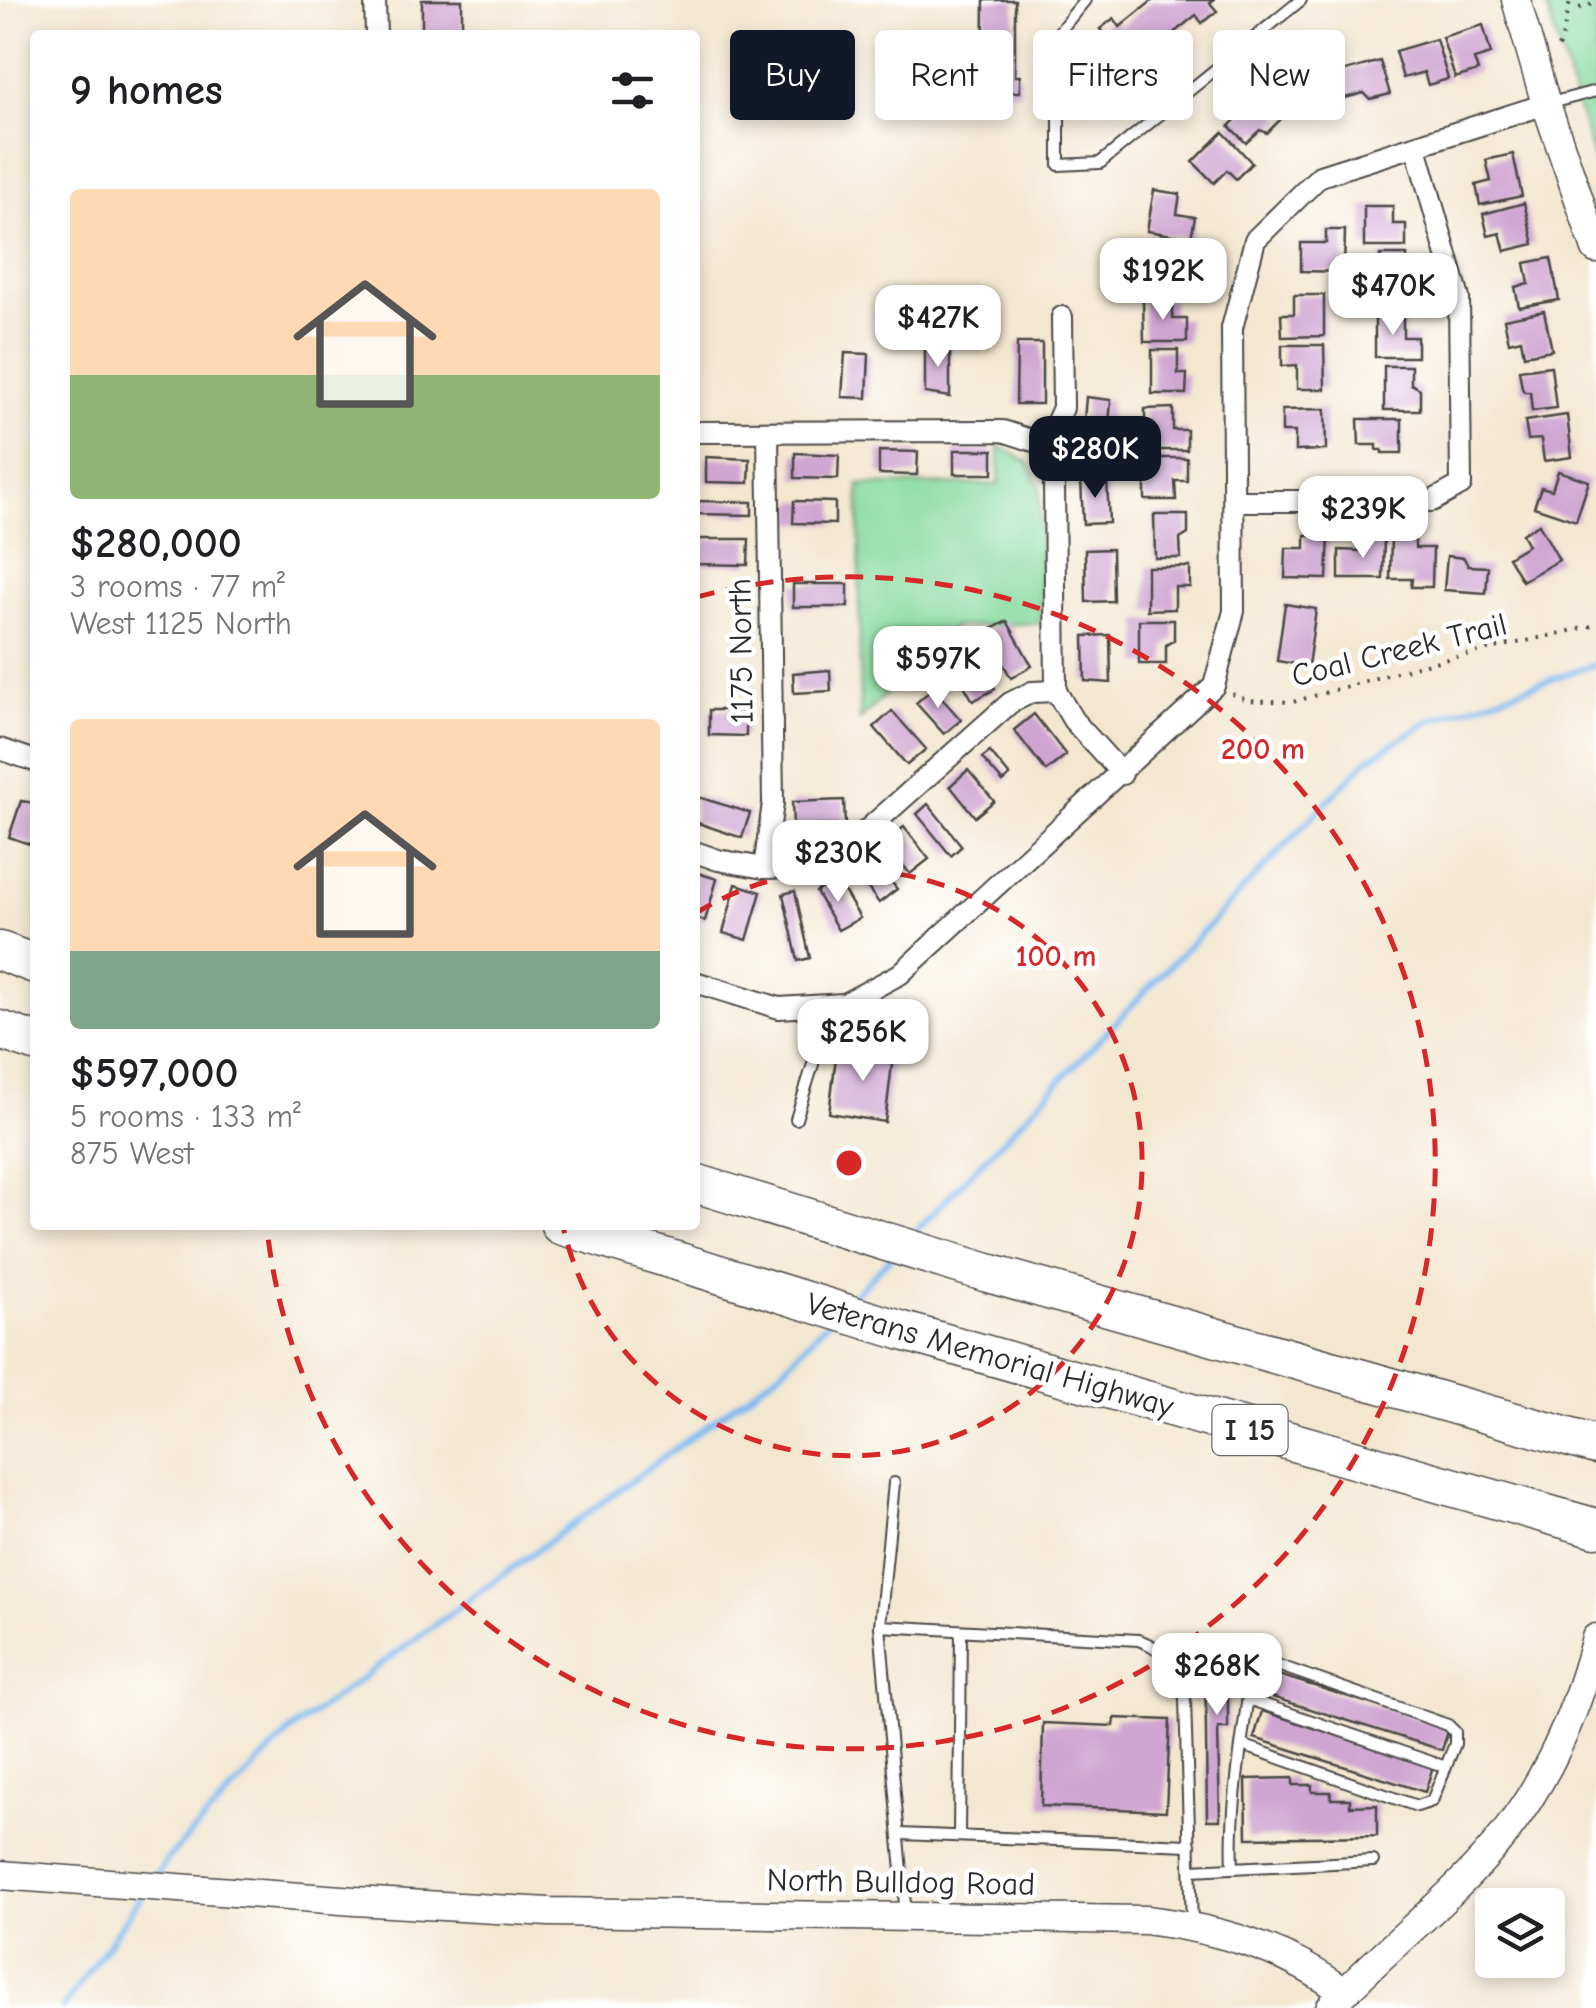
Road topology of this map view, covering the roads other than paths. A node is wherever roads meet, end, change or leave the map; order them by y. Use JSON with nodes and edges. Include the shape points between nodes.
{"nodes":[{"id":1,"x":376,"y":0,"type":"edge"},
{"id":2,"x":1086,"y":0,"type":"edge"},
{"id":3,"x":1301,"y":0,"type":"edge"},
{"id":4,"x":1516,"y":0,"type":"edge"},
{"id":5,"x":376,"y":30,"type":"edge"},
{"id":6,"x":1596,"y":91,"type":"edge"},
{"id":7,"x":1546,"y":104,"type":"junction"},
{"id":8,"x":1416,"y":146,"type":"junction"},
{"id":9,"x":1596,"y":249,"type":"edge"},
{"id":10,"x":1062,"y":317,"type":"dead end"},
{"id":11,"x":700,"y":432,"type":"edge"},
{"id":12,"x":768,"y":432,"type":"junction"},
{"id":13,"x":1046,"y":445,"type":"junction"},
{"id":14,"x":1235,"y":501,"type":"junction"},
{"id":15,"x":1056,"y":691,"type":"junction"},
{"id":16,"x":0,"y":749,"type":"edge"},
{"id":17,"x":30,"y":759,"type":"edge"},
{"id":18,"x":1122,"y":774,"type":"junction"},
{"id":19,"x":700,"y":854,"type":"edge"},
{"id":20,"x":764,"y":868,"type":"junction"},
{"id":21,"x":0,"y":951,"type":"edge"},
{"id":22,"x":30,"y":962,"type":"edge"},
{"id":23,"x":700,"y":984,"type":"edge"},
{"id":24,"x":824,"y":1005,"type":"junction"},
{"id":25,"x":0,"y":1030,"type":"edge"},
{"id":26,"x":30,"y":1040,"type":"edge"},
{"id":27,"x":796,"y":1119,"type":"dead end"},
{"id":28,"x":700,"y":1185,"type":"edge"},
{"id":29,"x":576,"y":1230,"type":"edge"},
{"id":30,"x":1596,"y":1445,"type":"edge"},
{"id":31,"x":894,"y":1484,"type":"dead end"},
{"id":32,"x":1596,"y":1528,"type":"edge"},
{"id":33,"x":880,"y":1626,"type":"junction"},
{"id":34,"x":961,"y":1631,"type":"junction"},
{"id":35,"x":1596,"y":1638,"type":"edge"},
{"id":36,"x":1248,"y":1698,"type":"junction"},
{"id":37,"x":1242,"y":1745,"type":"junction"},
{"id":38,"x":1446,"y":1767,"type":"junction"},
{"id":39,"x":900,"y":1834,"type":"junction"},
{"id":40,"x":959,"y":1836,"type":"junction"},
{"id":41,"x":1190,"y":1845,"type":"junction"},
{"id":42,"x":1373,"y":1861,"type":"dead end"},
{"id":43,"x":1232,"y":1868,"type":"junction"},
{"id":44,"x":1191,"y":1870,"type":"junction"},
{"id":45,"x":0,"y":1875,"type":"edge"},
{"id":46,"x":906,"y":1917,"type":"junction"},
{"id":47,"x":1192,"y":1927,"type":"junction"},
{"id":48,"x":1337,"y":2000,"type":"edge"}],
"edges":[{"from":1,"to":5,"type":"street"},
{"from":2,"to":3,"type":"lane","via":[[1060,32],[1060,165],[1100,163]]},
{"from":4,"to":7,"type":"street"},
{"from":6,"to":7,"type":"lane"},
{"from":7,"to":8,"type":"street"},
{"from":7,"to":9,"type":"street"},
{"from":8,"to":14,"type":"street","via":[[1320,176],[1255,240],[1232,328]]},
{"from":8,"to":14,"type":"street","via":[[1460,298],[1461,485],[1432,500]]},
{"from":10,"to":13,"type":"street","via":[[1063,408]]},
{"from":11,"to":12,"type":"street"},
{"from":12,"to":13,"type":"street","via":[[1002,431]]},
{"from":12,"to":20,"type":"street","name":"1175 North","via":[[773,804]]},
{"from":13,"to":15,"type":"street","via":[[1054,482]]},
{"from":14,"to":18,"type":"street","via":[[1234,611],[1214,686]]},
{"from":15,"to":18,"type":"street"},
{"from":15,"to":20,"type":"street","via":[[1032,692],[1010,703],[848,846],[808,867]]},
{"from":16,"to":17,"type":"street"},
{"from":18,"to":24,"type":"street","via":[[900,974],[844,1004]]},
{"from":19,"to":20,"type":"street"},
{"from":21,"to":22,"type":"highway"},
{"from":23,"to":24,"type":"street","via":[[779,1008]]},
{"from":24,"to":27,"type":"lane"},
{"from":25,"to":26,"type":"highway"},
{"from":28,"to":30,"type":"highway","number":"I 15"},
{"from":29,"to":32,"type":"highway","name":"Veterans Memorial Highway","number":"I 15","via":[[903,1331]]},
{"from":31,"to":33,"type":"lane"},
{"from":33,"to":34,"type":"lane"},
{"from":33,"to":39,"type":"lane"},
{"from":34,"to":40,"type":"lane"},
{"from":34,"to":41,"type":"lane","via":[[1139,1640],[1173,1660],[1185,1699]]},
{"from":35,"to":48,"type":"street","name":"North Bulldog Road","via":[[1569,1726],[1518,1816],[1473,1871]]},
{"from":36,"to":37,"type":"lane"},
{"from":36,"to":38,"type":"lane"},
{"from":36,"to":38,"type":"lane","via":[[1251,1673],[1266,1661],[1448,1725],[1455,1744]]},
{"from":37,"to":38,"type":"lane","via":[[1417,1806],[1432,1801]]},
{"from":37,"to":43,"type":"lane"},
{"from":39,"to":40,"type":"lane"},
{"from":39,"to":46,"type":"lane"},
{"from":40,"to":41,"type":"lane"},
{"from":41,"to":44,"type":"lane"},
{"from":42,"to":43,"type":"lane"},
{"from":43,"to":44,"type":"lane"},
{"from":44,"to":47,"type":"lane"},
{"from":45,"to":46,"type":"street","name":"North Bulldog Road","via":[[529,1911]]},
{"from":46,"to":47,"type":"street","name":"North Bulldog Road","via":[[1146,1920]]},
{"from":47,"to":48,"type":"street","name":"North Bulldog Road","via":[[1288,1957]]}]}
